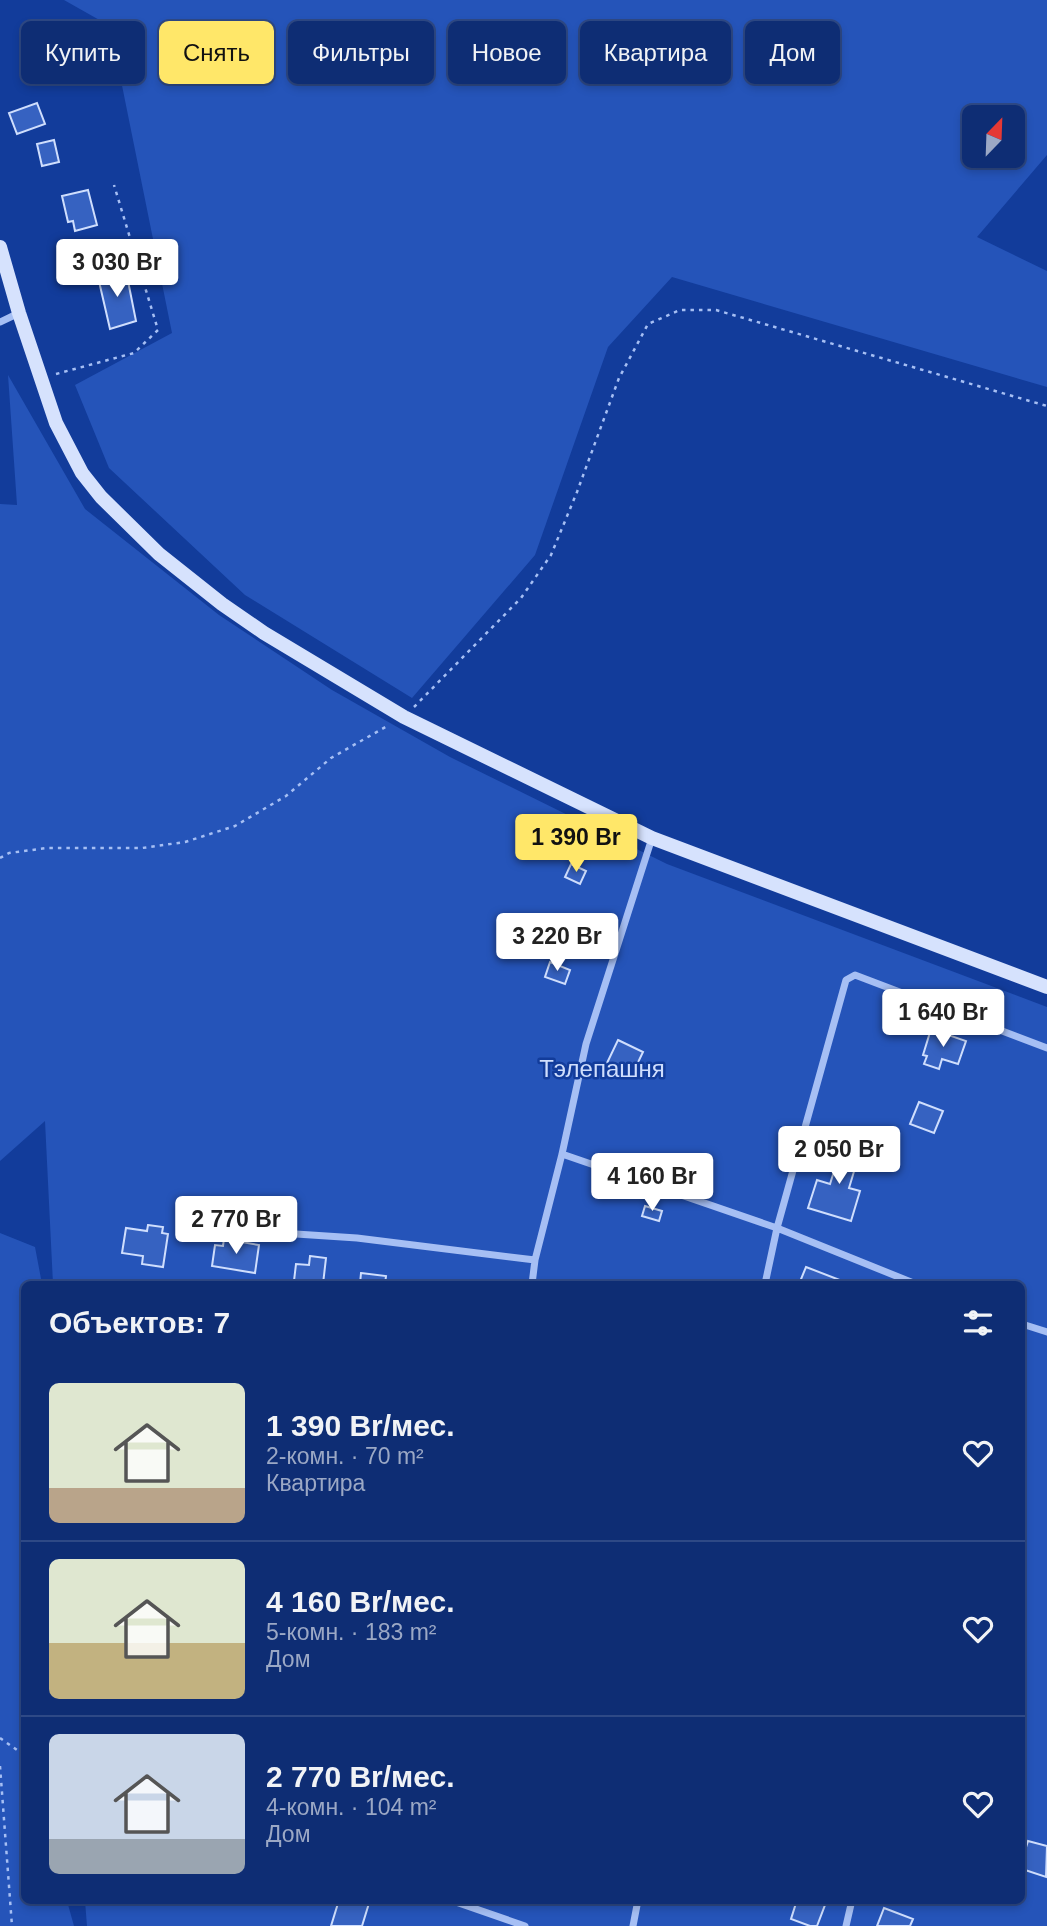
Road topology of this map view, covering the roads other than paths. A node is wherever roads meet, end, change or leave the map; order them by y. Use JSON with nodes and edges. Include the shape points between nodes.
{"nodes":[{"id":1,"x":0,"y":247,"type":"edge"},
{"id":2,"x":19,"y":313,"type":"junction"},
{"id":3,"x":0,"y":322,"type":"edge"},
{"id":4,"x":652,"y":838,"type":"junction"},
{"id":5,"x":1047,"y":987,"type":"edge"},
{"id":6,"x":1047,"y":1048,"type":"edge"},
{"id":7,"x":562,"y":1154,"type":"junction"},
{"id":8,"x":206,"y":1228,"type":"dead end"},
{"id":9,"x":777,"y":1228,"type":"junction"},
{"id":10,"x":535,"y":1260,"type":"junction"},
{"id":11,"x":532,"y":1281,"type":"edge"},
{"id":12,"x":766,"y":1281,"type":"edge"},
{"id":13,"x":909,"y":1281,"type":"edge"},
{"id":14,"x":1025,"y":1325,"type":"edge"},
{"id":15,"x":1047,"y":1332,"type":"edge"},
{"id":16,"x":462,"y":1904,"type":"edge"},
{"id":17,"x":637,"y":1904,"type":"edge"},
{"id":18,"x":851,"y":1904,"type":"edge"},
{"id":19,"x":525,"y":1926,"type":"edge"},
{"id":20,"x":632,"y":1926,"type":"edge"},
{"id":21,"x":846,"y":1926,"type":"edge"}],
"edges":[{"from":1,"to":2,"type":"street"},
{"from":2,"to":3,"type":"street"},
{"from":2,"to":4,"type":"street","via":[[60,432],[82,473],[159,554],[264,633],[404,717]]},
{"from":4,"to":5,"type":"street"},
{"from":4,"to":7,"type":"street","via":[[586,1044]]},
{"from":6,"to":9,"type":"street","via":[[855,975],[846,980]]},
{"from":7,"to":9,"type":"street"},
{"from":7,"to":10,"type":"street"},
{"from":8,"to":10,"type":"street","via":[[357,1238]]},
{"from":9,"to":12,"type":"street"},
{"from":9,"to":13,"type":"street"},
{"from":10,"to":11,"type":"street"},
{"from":14,"to":15,"type":"street"},
{"from":16,"to":19,"type":"street"},
{"from":17,"to":20,"type":"street"},
{"from":18,"to":21,"type":"street"}]}
